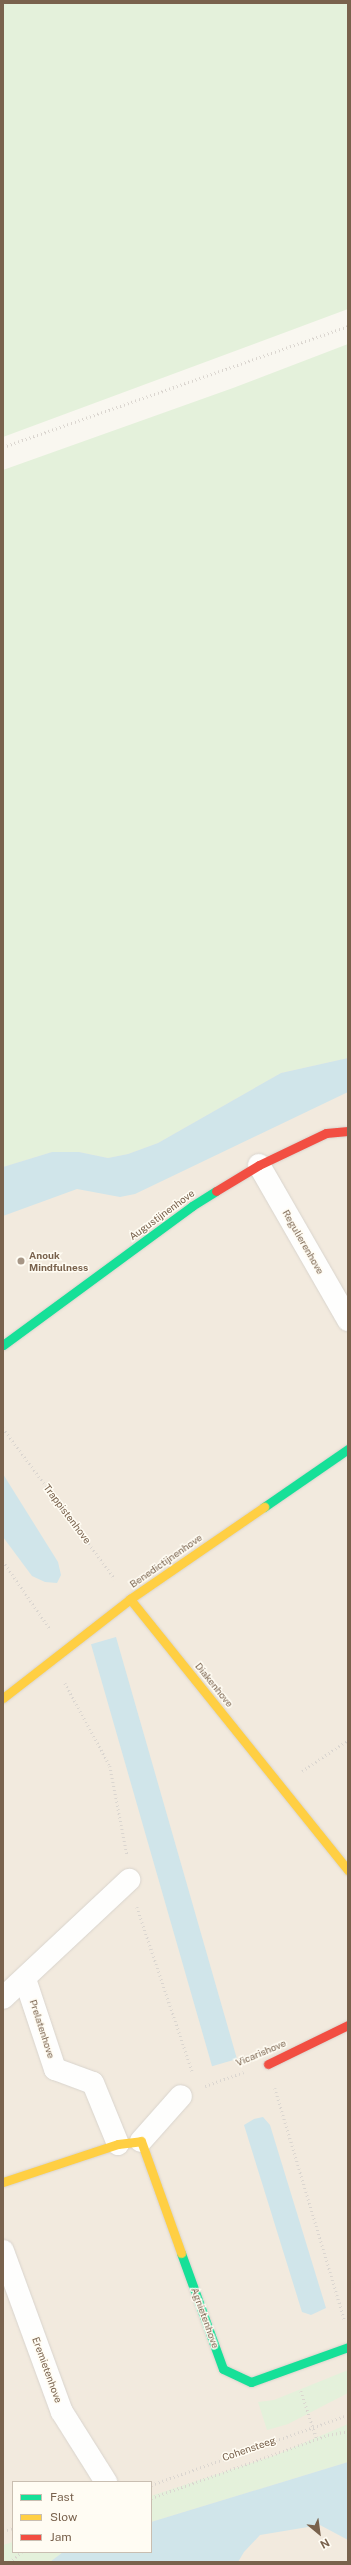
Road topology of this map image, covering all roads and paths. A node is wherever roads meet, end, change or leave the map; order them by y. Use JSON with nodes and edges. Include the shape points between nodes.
{"nodes":[{"id":1,"x":348,"y":326,"type":"edge"},
{"id":2,"x":3,"y":447,"type":"edge"},
{"id":3,"x":348,"y":1131,"type":"edge"},
{"id":4,"x":259,"y":1165,"type":"junction"},
{"id":5,"x":348,"y":1320,"type":"edge"},
{"id":6,"x":3,"y":1345,"type":"edge"},
{"id":7,"x":3,"y":1428,"type":"edge"},
{"id":8,"x":348,"y":1449,"type":"edge"},
{"id":9,"x":3,"y":1560,"type":"edge"},
{"id":10,"x":130,"y":1599,"type":"junction"},
{"id":11,"x":64,"y":1649,"type":"junction"},
{"id":12,"x":3,"y":1698,"type":"edge"},
{"id":13,"x":348,"y":1740,"type":"edge"},
{"id":14,"x":280,"y":1786,"type":"junction"},
{"id":15,"x":348,"y":1870,"type":"edge"},
{"id":16,"x":128,"y":1880,"type":"dead end"},
{"id":17,"x":25,"y":1979,"type":"junction"},
{"id":18,"x":3,"y":1998,"type":"edge"},
{"id":19,"x":348,"y":2024,"type":"edge"},
{"id":20,"x":268,"y":2064,"type":"junction"},
{"id":21,"x":181,"y":2096,"type":"joint"},
{"id":22,"x":141,"y":2141,"type":"junction"},
{"id":23,"x":118,"y":2144,"type":"junction"},
{"id":24,"x":3,"y":2182,"type":"edge"},
{"id":25,"x":3,"y":2251,"type":"edge"},
{"id":26,"x":346,"y":2324,"type":"dead end"},
{"id":27,"x":348,"y":2347,"type":"edge"},
{"id":28,"x":293,"y":2368,"type":"junction"},
{"id":29,"x":348,"y":2415,"type":"edge"},
{"id":30,"x":313,"y":2427,"type":"junction"},
{"id":31,"x":348,"y":2431,"type":"edge"},
{"id":32,"x":317,"y":2439,"type":"junction"},
{"id":33,"x":105,"y":2481,"type":"edge"},
{"id":34,"x":152,"y":2485,"type":"edge"},
{"id":35,"x":152,"y":2498,"type":"edge"},
{"id":36,"x":21,"y":2553,"type":"edge"},
{"id":37,"x":10,"y":2562,"type":"edge"}],
"edges":[{"from":1,"to":2,"type":"path"},
{"from":3,"to":4,"type":"street","name":"Augustijnenhove","via":[[326,1133]]},
{"from":4,"to":5,"type":"street","name":"Regulierenhove"},
{"from":4,"to":6,"type":"street","name":"Augustijnenhove","via":[[192,1206]]},
{"from":7,"to":10,"type":"path","name":"Trappistenhove"},
{"from":8,"to":10,"type":"street","name":"Benedictijnenhove"},
{"from":9,"to":11,"type":"path"},
{"from":10,"to":11,"type":"street","name":"Benedictijnenhove"},
{"from":10,"to":14,"type":"street","name":"Diakenhove"},
{"from":11,"to":12,"type":"street","name":"Benedictijnenhove"},
{"from":13,"to":14,"type":"path"},
{"from":14,"to":15,"type":"street","name":"Diakenhove"},
{"from":16,"to":17,"type":"street"},
{"from":17,"to":18,"type":"street"},
{"from":17,"to":23,"type":"street","name":"Prelatenhove","via":[[55,2069],[92,2083]]},
{"from":19,"to":20,"type":"street","name":"Vicarishove"},
{"from":20,"to":21,"type":"path","name":"Vicarishove"},
{"from":20,"to":26,"type":"path"},
{"from":21,"to":22,"type":"street"},
{"from":22,"to":23,"type":"street"},
{"from":22,"to":28,"type":"street","name":"Agnietenhove","via":[[223,2368],[251,2382]]},
{"from":23,"to":24,"type":"street"},
{"from":25,"to":33,"type":"street","name":"Eremietenhove","via":[[62,2412]]},
{"from":27,"to":28,"type":"street","name":"Agnietenhove"},
{"from":28,"to":30,"type":"path"},
{"from":29,"to":30,"type":"path","name":"Cohensteeg"},
{"from":30,"to":32,"type":"path"},
{"from":30,"to":34,"type":"path","name":"Cohensteeg"},
{"from":31,"to":32,"type":"path"},
{"from":32,"to":35,"type":"path"},
{"from":36,"to":37,"type":"path"}]}
